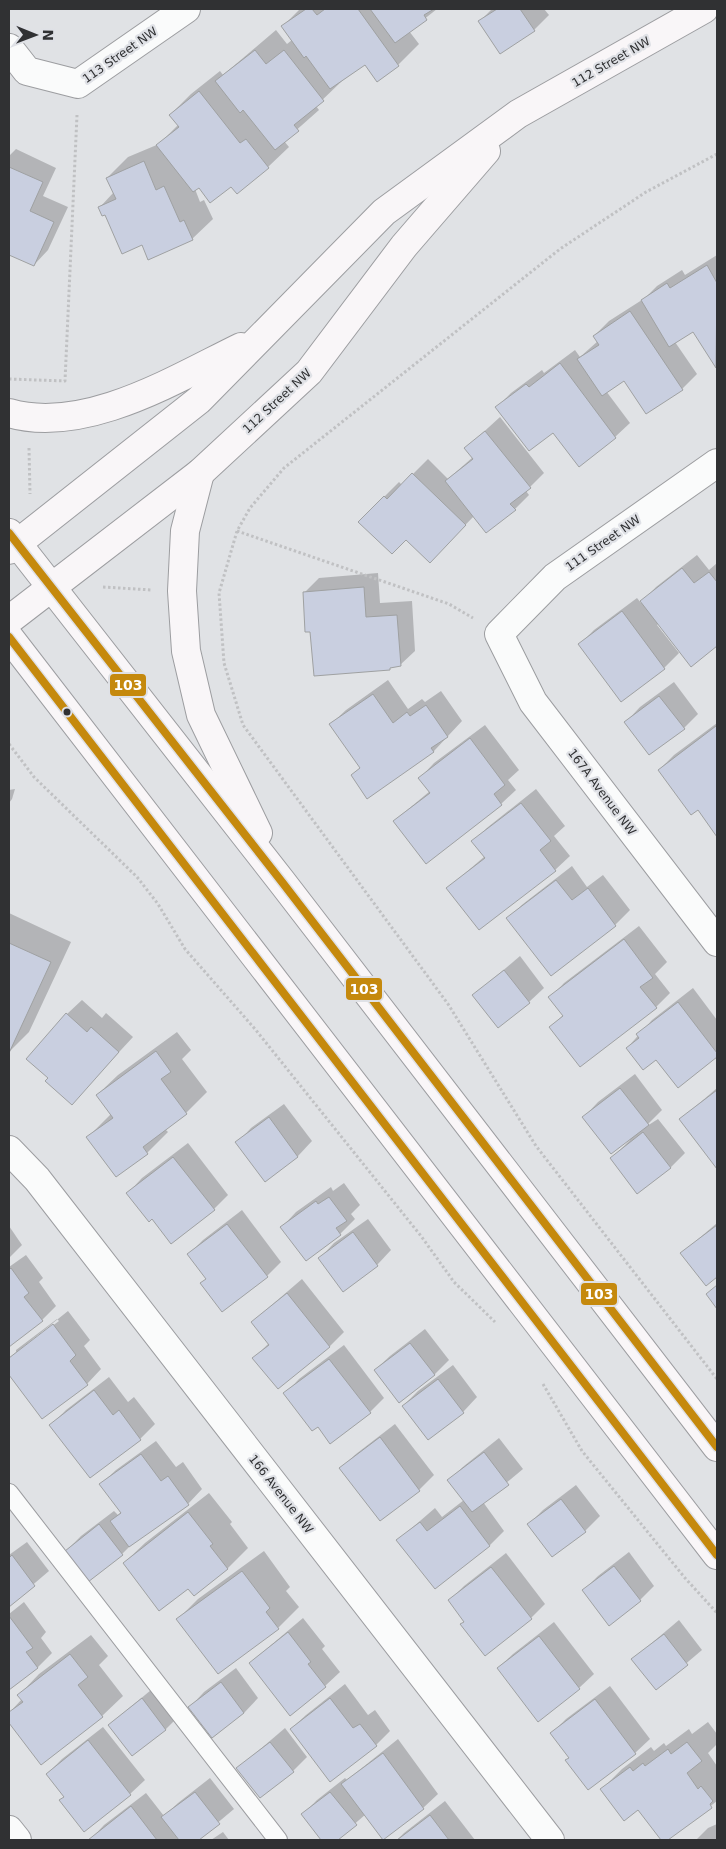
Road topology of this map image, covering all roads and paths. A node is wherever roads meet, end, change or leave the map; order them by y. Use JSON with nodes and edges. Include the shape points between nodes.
{"nodes":[{"id":1,"x":186,"y":9,"type":"edge"},
{"id":2,"x":704,"y":9,"type":"edge"},
{"id":3,"x":9,"y":48,"type":"edge"},
{"id":4,"x":78,"y":84,"type":"junction"},
{"id":5,"x":518,"y":114,"type":"junction"},
{"id":6,"x":717,"y":154,"type":"edge"},
{"id":7,"x":256,"y":340,"type":"junction"},
{"id":8,"x":9,"y":379,"type":"edge"},
{"id":9,"x":9,"y":413,"type":"edge"},
{"id":10,"x":29,"y":438,"type":"dead end"},
{"id":11,"x":717,"y":463,"type":"edge"},
{"id":12,"x":200,"y":473,"type":"junction"},
{"id":13,"x":33,"y":499,"type":"dead end"},
{"id":14,"x":237,"y":531,"type":"junction"},
{"id":15,"x":11,"y":542,"type":"edge"},
{"id":16,"x":50,"y":587,"type":"junction"},
{"id":17,"x":96,"y":587,"type":"dead end"},
{"id":18,"x":156,"y":590,"type":"dead end"},
{"id":19,"x":9,"y":620,"type":"edge"},
{"id":20,"x":499,"y":634,"type":"junction"},
{"id":21,"x":9,"y":637,"type":"edge"},
{"id":22,"x":9,"y":744,"type":"edge"},
{"id":23,"x":282,"y":882,"type":"junction"},
{"id":24,"x":717,"y":942,"type":"edge"},
{"id":25,"x":9,"y":1150,"type":"edge"},
{"id":26,"x":499,"y":1326,"type":"dead end"},
{"id":27,"x":538,"y":1377,"type":"dead end"},
{"id":28,"x":717,"y":1379,"type":"edge"},
{"id":29,"x":717,"y":1447,"type":"edge"},
{"id":30,"x":9,"y":1493,"type":"edge"},
{"id":31,"x":717,"y":1555,"type":"edge"},
{"id":32,"x":717,"y":1613,"type":"edge"},
{"id":33,"x":9,"y":1830,"type":"edge"},
{"id":34,"x":17,"y":1840,"type":"edge"},
{"id":35,"x":278,"y":1840,"type":"edge"},
{"id":36,"x":550,"y":1840,"type":"edge"}],
"edges":[{"from":1,"to":4,"type":"street","name":"113 Street NW"},
{"from":2,"to":5,"type":"main road","name":"112 Street NW"},
{"from":3,"to":4,"type":"street","via":[[26,71]]},
{"from":4,"to":8,"type":"path","via":[[65,381]]},
{"from":5,"to":7,"type":"main road","name":"112 Street NW","via":[[384,212]]},
{"from":5,"to":12,"type":"main road","name":"112 Street NW","via":[[404,246],[309,372]]},
{"from":6,"to":14,"type":"path","via":[[646,192],[560,249],[284,468],[250,508]]},
{"from":7,"to":9,"type":"main road","via":[[152,391],[86,414],[29,419]]},
{"from":7,"to":15,"type":"main road","name":"112 Street NW","via":[[199,400]]},
{"from":10,"to":13,"type":"path","via":[[30,494]]},
{"from":11,"to":20,"type":"street","name":"111 Street NW","via":[[555,577]]},
{"from":12,"to":16,"type":"main road","name":"112 Street NW"},
{"from":12,"to":23,"type":"main road","via":[[185,531],[182,591],[186,651],[201,715]]},
{"from":14,"to":20,"type":"path","via":[[449,604]]},
{"from":14,"to":28,"type":"path","via":[[219,593],[224,663],[243,725],[448,1004],[536,1146]]},
{"from":15,"to":16,"type":"main road"},
{"from":16,"to":19,"type":"main road","name":"112 Street NW"},
{"from":16,"to":23,"type":"main road"},
{"from":17,"to":18,"type":"path"},
{"from":20,"to":24,"type":"street","name":"167A Avenue NW","via":[[533,702]]},
{"from":21,"to":31,"type":"main road"},
{"from":22,"to":26,"type":"path","via":[[34,777],[137,877],[186,950],[261,1037],[421,1236],[454,1282]]},
{"from":23,"to":29,"type":"main road"},
{"from":25,"to":36,"type":"street","name":"166 Avenue NW","via":[[38,1179]]},
{"from":27,"to":32,"type":"path","via":[[582,1451]]},
{"from":30,"to":35,"type":"lane"},
{"from":33,"to":34,"type":"street"}]}
